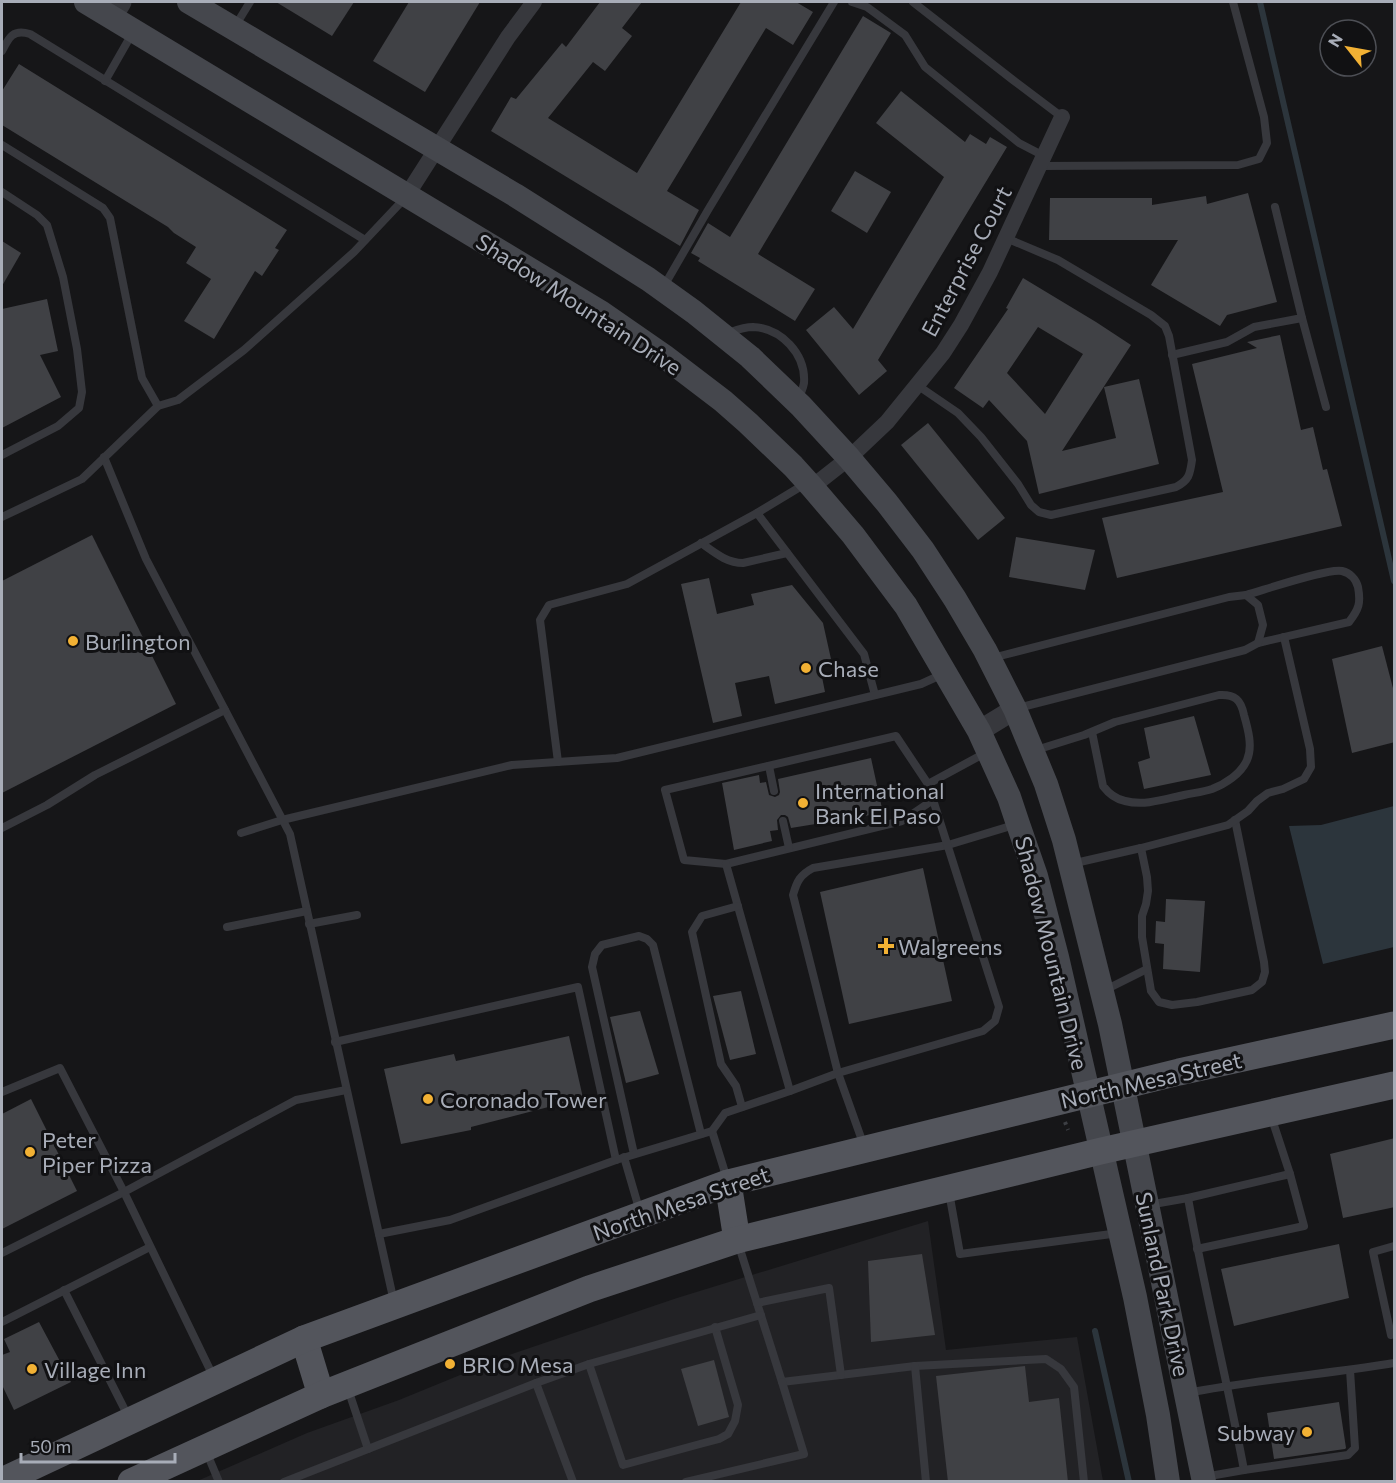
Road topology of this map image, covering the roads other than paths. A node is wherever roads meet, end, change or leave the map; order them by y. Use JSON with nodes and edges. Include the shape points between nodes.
{"nodes":[{"id":1,"x":86,"y":2,"type":"edge"},
{"id":2,"x":189,"y":2,"type":"edge"},
{"id":3,"x":250,"y":2,"type":"edge"},
{"id":4,"x":534,"y":2,"type":"edge"},
{"id":5,"x":834,"y":2,"type":"edge"},
{"id":6,"x":852,"y":2,"type":"edge"},
{"id":7,"x":913,"y":2,"type":"edge"},
{"id":8,"x":1233,"y":2,"type":"edge"},
{"id":9,"x":116,"y":9,"type":"edge"},
{"id":10,"x":234,"y":28,"type":"junction"},
{"id":11,"x":134,"y":30,"type":"junction"},
{"id":12,"x":2,"y":51,"type":"edge"},
{"id":13,"x":105,"y":81,"type":"junction"},
{"id":14,"x":1062,"y":117,"type":"joint"},
{"id":15,"x":2,"y":145,"type":"edge"},
{"id":16,"x":436,"y":149,"type":"junction"},
{"id":17,"x":1042,"y":161,"type":"junction"},
{"id":18,"x":2,"y":192,"type":"edge"},
{"id":19,"x":407,"y":195,"type":"junction"},
{"id":20,"x":1275,"y":207,"type":"dead end"},
{"id":21,"x":1006,"y":238,"type":"junction"},
{"id":22,"x":365,"y":240,"type":"junction"},
{"id":23,"x":662,"y":289,"type":"junction"},
{"id":24,"x":1302,"y":318,"type":"junction"},
{"id":25,"x":722,"y":335,"type":"junction"},
{"id":26,"x":1172,"y":355,"type":"junction"},
{"id":27,"x":917,"y":385,"type":"junction"},
{"id":28,"x":797,"y":401,"type":"junction"},
{"id":29,"x":158,"y":406,"type":"junction"},
{"id":30,"x":1326,"y":407,"type":"dead end"},
{"id":31,"x":2,"y":455,"type":"edge"},
{"id":32,"x":104,"y":457,"type":"junction"},
{"id":33,"x":849,"y":458,"type":"junction"},
{"id":34,"x":810,"y":485,"type":"junction"},
{"id":35,"x":757,"y":513,"type":"junction"},
{"id":36,"x":2,"y":517,"type":"edge"},
{"id":37,"x":701,"y":543,"type":"junction"},
{"id":38,"x":787,"y":553,"type":"junction"},
{"id":39,"x":1246,"y":595,"type":"junction"},
{"id":40,"x":1284,"y":637,"type":"junction"},
{"id":41,"x":1258,"y":643,"type":"junction"},
{"id":42,"x":990,"y":659,"type":"junction"},
{"id":43,"x":946,"y":672,"type":"junction"},
{"id":44,"x":875,"y":695,"type":"junction"},
{"id":45,"x":1015,"y":709,"type":"junction"},
{"id":46,"x":225,"y":710,"type":"junction"},
{"id":47,"x":1092,"y":732,"type":"junction"},
{"id":48,"x":984,"y":741,"type":"junction"},
{"id":49,"x":1032,"y":751,"type":"junction"},
{"id":50,"x":558,"y":762,"type":"junction"},
{"id":51,"x":769,"y":766,"type":"junction"},
{"id":52,"x":928,"y":784,"type":"junction"},
{"id":53,"x":774,"y":791,"type":"dead end"},
{"id":54,"x":933,"y":800,"type":"junction"},
{"id":55,"x":282,"y":820,"type":"junction"},
{"id":56,"x":1235,"y":820,"type":"junction"},
{"id":57,"x":783,"y":821,"type":"dead end"},
{"id":58,"x":1018,"y":824,"type":"junction"},
{"id":59,"x":2,"y":828,"type":"edge"},
{"id":60,"x":241,"y":833,"type":"dead end"},
{"id":61,"x":948,"y":845,"type":"junction"},
{"id":62,"x":789,"y":848,"type":"junction"},
{"id":63,"x":1141,"y":848,"type":"junction"},
{"id":64,"x":726,"y":864,"type":"junction"},
{"id":65,"x":1070,"y":864,"type":"junction"},
{"id":66,"x":738,"y":906,"type":"junction"},
{"id":67,"x":307,"y":911,"type":"junction"},
{"id":68,"x":357,"y":915,"type":"dead end"},
{"id":69,"x":309,"y":924,"type":"junction"},
{"id":70,"x":227,"y":927,"type":"dead end"},
{"id":71,"x":1147,"y":969,"type":"junction"},
{"id":72,"x":1102,"y":992,"type":"junction"},
{"id":73,"x":1395,"y":1025,"type":"edge"},
{"id":74,"x":335,"y":1042,"type":"junction"},
{"id":75,"x":838,"y":1073,"type":"junction"},
{"id":76,"x":1395,"y":1085,"type":"edge"},
{"id":77,"x":1122,"y":1086,"type":"junction"},
{"id":78,"x":346,"y":1090,"type":"junction"},
{"id":79,"x":790,"y":1091,"type":"junction"},
{"id":80,"x":2,"y":1092,"type":"edge"},
{"id":81,"x":1088,"y":1094,"type":"junction"},
{"id":82,"x":742,"y":1107,"type":"junction"},
{"id":83,"x":1270,"y":1113,"type":"junction"},
{"id":84,"x":712,"y":1131,"type":"junction"},
{"id":85,"x":701,"y":1134,"type":"junction"},
{"id":86,"x":1134,"y":1143,"type":"junction"},
{"id":87,"x":865,"y":1149,"type":"junction"},
{"id":88,"x":1101,"y":1151,"type":"junction"},
{"id":89,"x":634,"y":1154,"type":"junction"},
{"id":90,"x":620,"y":1159,"type":"junction"},
{"id":91,"x":1290,"y":1174,"type":"junction"},
{"id":92,"x":728,"y":1183,"type":"junction"},
{"id":93,"x":948,"y":1189,"type":"junction"},
{"id":94,"x":124,"y":1192,"type":"junction"},
{"id":95,"x":1188,"y":1198,"type":"junction"},
{"id":96,"x":1147,"y":1205,"type":"junction"},
{"id":97,"x":641,"y":1215,"type":"junction"},
{"id":98,"x":1120,"y":1233,"type":"junction"},
{"id":99,"x":379,"y":1234,"type":"junction"},
{"id":100,"x":737,"y":1240,"type":"junction"},
{"id":101,"x":150,"y":1246,"type":"junction"},
{"id":102,"x":1395,"y":1246,"type":"edge"},
{"id":103,"x":1197,"y":1249,"type":"junction"},
{"id":104,"x":2,"y":1253,"type":"edge"},
{"id":105,"x":64,"y":1290,"type":"junction"},
{"id":106,"x":757,"y":1303,"type":"junction"},
{"id":107,"x":394,"y":1305,"type":"junction"},
{"id":108,"x":761,"y":1315,"type":"junction"},
{"id":109,"x":2,"y":1322,"type":"edge"},
{"id":110,"x":715,"y":1327,"type":"junction"},
{"id":111,"x":1395,"y":1334,"type":"edge"},
{"id":112,"x":304,"y":1339,"type":"junction"},
{"id":113,"x":1395,"y":1363,"type":"edge"},
{"id":114,"x":589,"y":1364,"type":"junction"},
{"id":115,"x":915,"y":1366,"type":"junction"},
{"id":116,"x":1350,"y":1370,"type":"junction"},
{"id":117,"x":841,"y":1375,"type":"junction"},
{"id":118,"x":215,"y":1381,"type":"junction"},
{"id":119,"x":782,"y":1382,"type":"junction"},
{"id":120,"x":536,"y":1383,"type":"junction"},
{"id":121,"x":1227,"y":1385,"type":"junction"},
{"id":122,"x":347,"y":1386,"type":"junction"},
{"id":123,"x":1186,"y":1393,"type":"junction"},
{"id":124,"x":321,"y":1395,"type":"junction"},
{"id":125,"x":130,"y":1420,"type":"junction"},
{"id":126,"x":205,"y":1447,"type":"junction"},
{"id":127,"x":368,"y":1449,"type":"junction"},
{"id":128,"x":1244,"y":1470,"type":"junction"},
{"id":129,"x":1203,"y":1480,"type":"edge"},
{"id":130,"x":2,"y":1481,"type":"edge"},
{"id":131,"x":131,"y":1482,"type":"edge"},
{"id":132,"x":219,"y":1482,"type":"edge"},
{"id":133,"x":284,"y":1482,"type":"edge"},
{"id":134,"x":573,"y":1482,"type":"edge"},
{"id":135,"x":686,"y":1482,"type":"edge"},
{"id":136,"x":926,"y":1482,"type":"edge"},
{"id":137,"x":1084,"y":1482,"type":"edge"},
{"id":138,"x":1168,"y":1482,"type":"edge"},
{"id":139,"x":1176,"y":1482,"type":"edge"}],
"edges":[{"from":1,"to":9,"type":"main road","name":"Shadow Mountain Drive"},
{"from":2,"to":10,"type":"main road","name":"Shadow Mountain Drive"},
{"from":3,"to":10,"type":"lane"},
{"from":4,"to":16,"type":"street"},
{"from":5,"to":23,"type":"lane"},
{"from":6,"to":17,"type":"lane","via":[[867,7],[905,35],[926,67]]},
{"from":7,"to":14,"type":"lane"},
{"from":8,"to":17,"type":"lane","via":[[1264,117],[1267,143],[1260,159],[1238,165]]},
{"from":9,"to":11,"type":"main road","name":"Shadow Mountain Drive"},
{"from":10,"to":16,"type":"main road","name":"Shadow Mountain Drive"},
{"from":11,"to":13,"type":"lane"},
{"from":11,"to":19,"type":"main road","name":"Shadow Mountain Drive"},
{"from":12,"to":13,"type":"lane","via":[[15,33],[30,34]]},
{"from":13,"to":22,"type":"lane"},
{"from":14,"to":17,"type":"street","name":"Enterprise Court"},
{"from":15,"to":29,"type":"lane","via":[[103,208],[110,218],[142,378]]},
{"from":16,"to":19,"type":"street"},
{"from":16,"to":23,"type":"main road","name":"Shadow Mountain Drive"},
{"from":17,"to":21,"type":"street","name":"Enterprise Court"},
{"from":18,"to":31,"type":"lane","via":[[47,225],[63,277],[82,392],[79,408],[58,426]]},
{"from":19,"to":22,"type":"lane"},
{"from":19,"to":34,"type":"main road","name":"Shadow Mountain Drive","via":[[602,313],[664,356],[748,423]]},
{"from":20,"to":24,"type":"lane"},
{"from":21,"to":26,"type":"lane","via":[[1058,260],[1151,315],[1165,326]]},
{"from":21,"to":27,"type":"street","name":"Enterprise Court","via":[[961,325]]},
{"from":22,"to":29,"type":"lane","via":[[244,350],[178,400]]},
{"from":23,"to":25,"type":"main road","name":"Shadow Mountain Drive"},
{"from":24,"to":26,"type":"lane","via":[[1254,327],[1227,342]]},
{"from":24,"to":30,"type":"lane"},
{"from":25,"to":28,"type":"main road","name":"Shadow Mountain Drive"},
{"from":25,"to":28,"type":"lane","via":[[755,327],[792,345],[803,373]]},
{"from":26,"to":27,"type":"lane","via":[[1192,460],[1187,481],[1176,488],[1051,515],[1031,505],[981,437],[958,413]]},
{"from":27,"to":33,"type":"street","name":"Enterprise Court","via":[[887,422]]},
{"from":28,"to":33,"type":"main road","name":"Shadow Mountain Drive"},
{"from":29,"to":32,"type":"lane"},
{"from":32,"to":36,"type":"lane","via":[[82,479]]},
{"from":32,"to":46,"type":"lane","via":[[146,559]]},
{"from":33,"to":34,"type":"street","name":"Enterprise Court"},
{"from":33,"to":42,"type":"main road","name":"Shadow Mountain Drive","via":[[923,550]]},
{"from":34,"to":35,"type":"lane"},
{"from":34,"to":43,"type":"main road","name":"Shadow Mountain Drive","via":[[906,606]]},
{"from":35,"to":37,"type":"lane"},
{"from":35,"to":38,"type":"lane"},
{"from":37,"to":38,"type":"lane","via":[[736,563]]},
{"from":37,"to":50,"type":"lane","via":[[627,584],[555,602],[544,611],[540,620]]},
{"from":38,"to":44,"type":"lane","via":[[864,654]]},
{"from":39,"to":40,"type":"lane","via":[[1326,572],[1351,575],[1357,583],[1359,598],[1358,611],[1349,622]]},
{"from":39,"to":41,"type":"lane","via":[[1258,605],[1263,625]]},
{"from":39,"to":42,"type":"lane"},
{"from":40,"to":41,"type":"lane"},
{"from":40,"to":56,"type":"lane","via":[[1311,767],[1304,779],[1268,793]]},
{"from":41,"to":45,"type":"lane","via":[[1245,650]]},
{"from":42,"to":45,"type":"main road","name":"Shadow Mountain Drive"},
{"from":43,"to":44,"type":"lane","via":[[921,684]]},
{"from":43,"to":48,"type":"main road","name":"Shadow Mountain Drive"},
{"from":44,"to":50,"type":"lane","via":[[617,758]]},
{"from":45,"to":48,"type":"street"},
{"from":45,"to":49,"type":"main road","name":"Shadow Mountain Drive"},
{"from":46,"to":55,"type":"lane"},
{"from":46,"to":59,"type":"lane","via":[[95,775]]},
{"from":47,"to":47,"type":"lane","via":[[1115,722],[1226,695],[1241,704],[1250,749],[1240,771],[1226,782],[1211,789],[1142,803],[1116,798],[1102,786]]},
{"from":47,"to":49,"type":"lane"},
{"from":48,"to":52,"type":"lane"},
{"from":48,"to":58,"type":"main road","name":"Shadow Mountain Drive"},
{"from":49,"to":65,"type":"main road","name":"Shadow Mountain Drive"},
{"from":50,"to":55,"type":"lane","via":[[512,765]]},
{"from":51,"to":52,"type":"lane","via":[[896,736]]},
{"from":51,"to":53,"type":"lane"},
{"from":51,"to":64,"type":"lane","via":[[665,790],[684,860]]},
{"from":52,"to":54,"type":"lane"},
{"from":54,"to":61,"type":"lane"},
{"from":54,"to":62,"type":"lane","via":[[902,821]]},
{"from":55,"to":60,"type":"lane"},
{"from":55,"to":67,"type":"lane","via":[[290,834]]},
{"from":56,"to":63,"type":"lane"},
{"from":56,"to":71,"type":"lane","via":[[1264,962],[1262,982],[1252,990],[1172,1005],[1159,1002],[1151,991]]},
{"from":57,"to":62,"type":"lane"},
{"from":58,"to":61,"type":"lane"},
{"from":58,"to":81,"type":"main road","name":"Shadow Mountain Drive","via":[[1036,876]]},
{"from":61,"to":75,"type":"lane","via":[[999,1007],[995,1021],[983,1031]]},
{"from":61,"to":75,"type":"lane","via":[[813,868],[796,883],[793,895]]},
{"from":62,"to":64,"type":"lane"},
{"from":63,"to":65,"type":"lane"},
{"from":63,"to":71,"type":"lane","via":[[1147,884],[1142,916]]},
{"from":64,"to":66,"type":"lane"},
{"from":65,"to":72,"type":"main road","name":"Shadow Mountain Drive"},
{"from":66,"to":79,"type":"lane"},
{"from":66,"to":82,"type":"lane","via":[[702,916],[692,932],[721,1064],[736,1086]]},
{"from":67,"to":69,"type":"lane"},
{"from":67,"to":70,"type":"lane"},
{"from":68,"to":69,"type":"lane"},
{"from":69,"to":74,"type":"lane"},
{"from":71,"to":72,"type":"lane"},
{"from":72,"to":77,"type":"main road","name":"Shadow Mountain Drive"},
{"from":73,"to":77,"type":"main road","name":"North Mesa Street"},
{"from":74,"to":78,"type":"lane"},
{"from":74,"to":90,"type":"lane","via":[[578,987]]},
{"from":75,"to":79,"type":"lane"},
{"from":75,"to":87,"type":"lane"},
{"from":76,"to":83,"type":"main road"},
{"from":77,"to":81,"type":"main road","name":"North Mesa Street"},
{"from":77,"to":86,"type":"main road","name":"Sunland Park Drive"},
{"from":78,"to":94,"type":"lane","via":[[296,1100]]},
{"from":78,"to":99,"type":"lane"},
{"from":79,"to":82,"type":"lane"},
{"from":80,"to":94,"type":"lane","via":[[60,1068]]},
{"from":81,"to":87,"type":"main road","name":"North Mesa Street"},
{"from":81,"to":88,"type":"main road","name":"Sunland Park Drive"},
{"from":82,"to":84,"type":"lane","via":[[725,1113]]},
{"from":83,"to":86,"type":"main road"},
{"from":83,"to":91,"type":"lane"},
{"from":84,"to":85,"type":"lane"},
{"from":84,"to":92,"type":"lane"},
{"from":85,"to":89,"type":"lane"},
{"from":85,"to":89,"type":"lane","via":[[653,945],[639,936],[602,945],[592,967]]},
{"from":86,"to":88,"type":"main road"},
{"from":86,"to":96,"type":"main road","name":"Sunland Park Drive"},
{"from":87,"to":92,"type":"main road","name":"North Mesa Street"},
{"from":88,"to":93,"type":"main road"},
{"from":88,"to":98,"type":"main road","name":"Sunland Park Drive"},
{"from":89,"to":90,"type":"lane"},
{"from":90,"to":97,"type":"lane"},
{"from":90,"to":99,"type":"lane","via":[[450,1220]]},
{"from":91,"to":95,"type":"lane"},
{"from":91,"to":103,"type":"lane","via":[[1304,1226]]},
{"from":92,"to":97,"type":"main road","name":"North Mesa Street"},
{"from":92,"to":100,"type":"main road"},
{"from":93,"to":98,"type":"lane","via":[[960,1254]]},
{"from":93,"to":100,"type":"main road"},
{"from":94,"to":101,"type":"lane"},
{"from":94,"to":104,"type":"lane"},
{"from":95,"to":96,"type":"lane"},
{"from":95,"to":103,"type":"lane"},
{"from":96,"to":123,"type":"main road","name":"Sunland Park Drive"},
{"from":97,"to":107,"type":"main road","name":"North Mesa Street"},
{"from":98,"to":138,"type":"main road","name":"Sunland Park Drive"},
{"from":99,"to":107,"type":"lane"},
{"from":100,"to":106,"type":"lane"},
{"from":100,"to":122,"type":"main road","via":[[589,1289]]},
{"from":101,"to":105,"type":"lane"},
{"from":101,"to":118,"type":"lane"},
{"from":102,"to":111,"type":"lane","via":[[1372,1252],[1391,1335]]},
{"from":103,"to":121,"type":"lane"},
{"from":105,"to":109,"type":"lane"},
{"from":105,"to":125,"type":"lane"},
{"from":106,"to":108,"type":"lane"},
{"from":106,"to":117,"type":"lane","via":[[829,1288]]},
{"from":107,"to":112,"type":"main road","name":"North Mesa Street"},
{"from":108,"to":110,"type":"lane"},
{"from":108,"to":119,"type":"lane"},
{"from":110,"to":114,"type":"lane"},
{"from":110,"to":114,"type":"lane","via":[[738,1404],[728,1434],[700,1444],[622,1465]]},
{"from":112,"to":118,"type":"main road","name":"North Mesa Street"},
{"from":112,"to":124,"type":"main road"},
{"from":113,"to":116,"type":"lane"},
{"from":114,"to":120,"type":"lane"},
{"from":115,"to":117,"type":"lane"},
{"from":115,"to":136,"type":"lane"},
{"from":115,"to":137,"type":"lane","via":[[1046,1359],[1061,1369],[1074,1387]]},
{"from":116,"to":121,"type":"lane"},
{"from":116,"to":128,"type":"lane","via":[[1355,1448],[1348,1455]]},
{"from":117,"to":119,"type":"lane"},
{"from":118,"to":125,"type":"main road","name":"North Mesa Street"},
{"from":119,"to":135,"type":"lane","via":[[804,1454]]},
{"from":120,"to":127,"type":"lane"},
{"from":120,"to":134,"type":"lane"},
{"from":121,"to":123,"type":"lane"},
{"from":121,"to":128,"type":"lane"},
{"from":122,"to":124,"type":"main road"},
{"from":122,"to":127,"type":"lane"},
{"from":123,"to":129,"type":"main road","name":"Sunland Park Drive"},
{"from":124,"to":126,"type":"main road"},
{"from":125,"to":130,"type":"main road","name":"North Mesa Street"},
{"from":126,"to":131,"type":"main road"},
{"from":126,"to":132,"type":"lane"},
{"from":127,"to":133,"type":"lane"},
{"from":128,"to":129,"type":"lane"},
{"from":129,"to":139,"type":"main road"}]}
